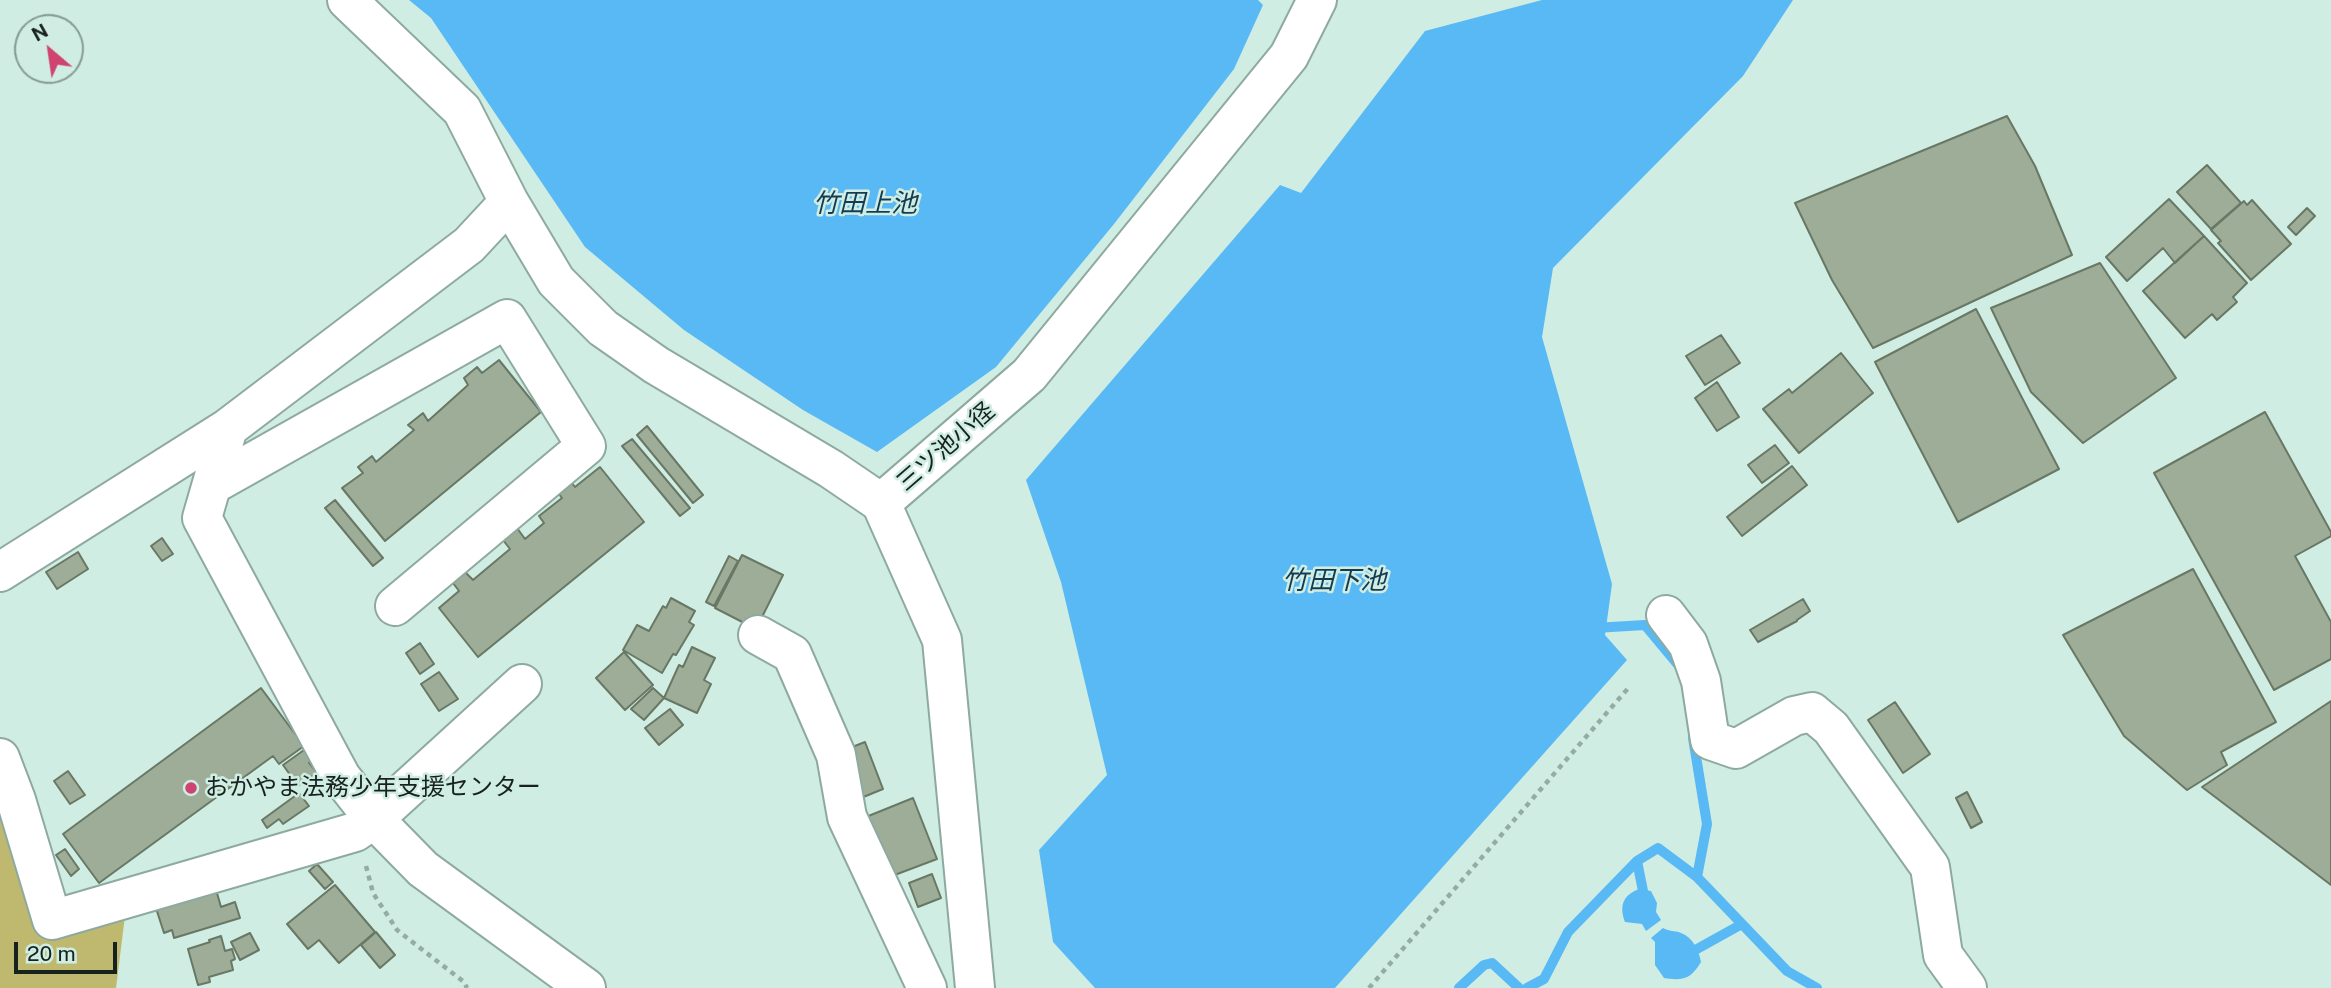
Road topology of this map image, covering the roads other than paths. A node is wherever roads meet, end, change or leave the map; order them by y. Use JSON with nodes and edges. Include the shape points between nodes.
{"nodes":[{"id":1,"x":347,"y":0,"type":"edge"},
{"id":2,"x":1317,"y":0,"type":"edge"},
{"id":3,"x":509,"y":202,"type":"junction"},
{"id":4,"x":229,"y":428,"type":"junction"},
{"id":5,"x":212,"y":485,"type":"junction"},
{"id":6,"x":881,"y":503,"type":"junction"},
{"id":7,"x":0,"y":572,"type":"edge"},
{"id":8,"x":395,"y":606,"type":"dead end"},
{"id":9,"x":1666,"y":615,"type":"dead end"},
{"id":10,"x":758,"y":635,"type":"dead end"},
{"id":11,"x":522,"y":684,"type":"dead end"},
{"id":12,"x":0,"y":758,"type":"edge"},
{"id":13,"x":364,"y":826,"type":"junction"},
{"id":14,"x":586,"y":988,"type":"edge"},
{"id":15,"x":928,"y":988,"type":"edge"},
{"id":16,"x":975,"y":988,"type":"edge"},
{"id":17,"x":1967,"y":988,"type":"edge"}],
"edges":[{"from":1,"to":3,"type":"street","via":[[462,110]]},
{"from":2,"to":6,"type":"street","name":"三ツ池小径","via":[[1289,56],[1029,375]]},
{"from":3,"to":4,"type":"street","via":[[469,245]]},
{"from":3,"to":6,"type":"street","via":[[556,281],[603,328]]},
{"from":4,"to":5,"type":"street"},
{"from":4,"to":7,"type":"street"},
{"from":5,"to":8,"type":"street","via":[[507,318],[586,446]]},
{"from":5,"to":13,"type":"street","via":[[202,518]]},
{"from":6,"to":16,"type":"street","name":"三ツ池小径","via":[[942,640]]},
{"from":9,"to":17,"type":"street","via":[[1693,657],[1710,740],[1737,748],[1794,716],[1812,712],[1831,728],[1930,867],[1944,955]]},
{"from":10,"to":15,"type":"street","via":[[792,654],[836,755],[846,817]]},
{"from":11,"to":13,"type":"street"},
{"from":12,"to":13,"type":"street","via":[[52,920]]},
{"from":13,"to":14,"type":"street"}]}
